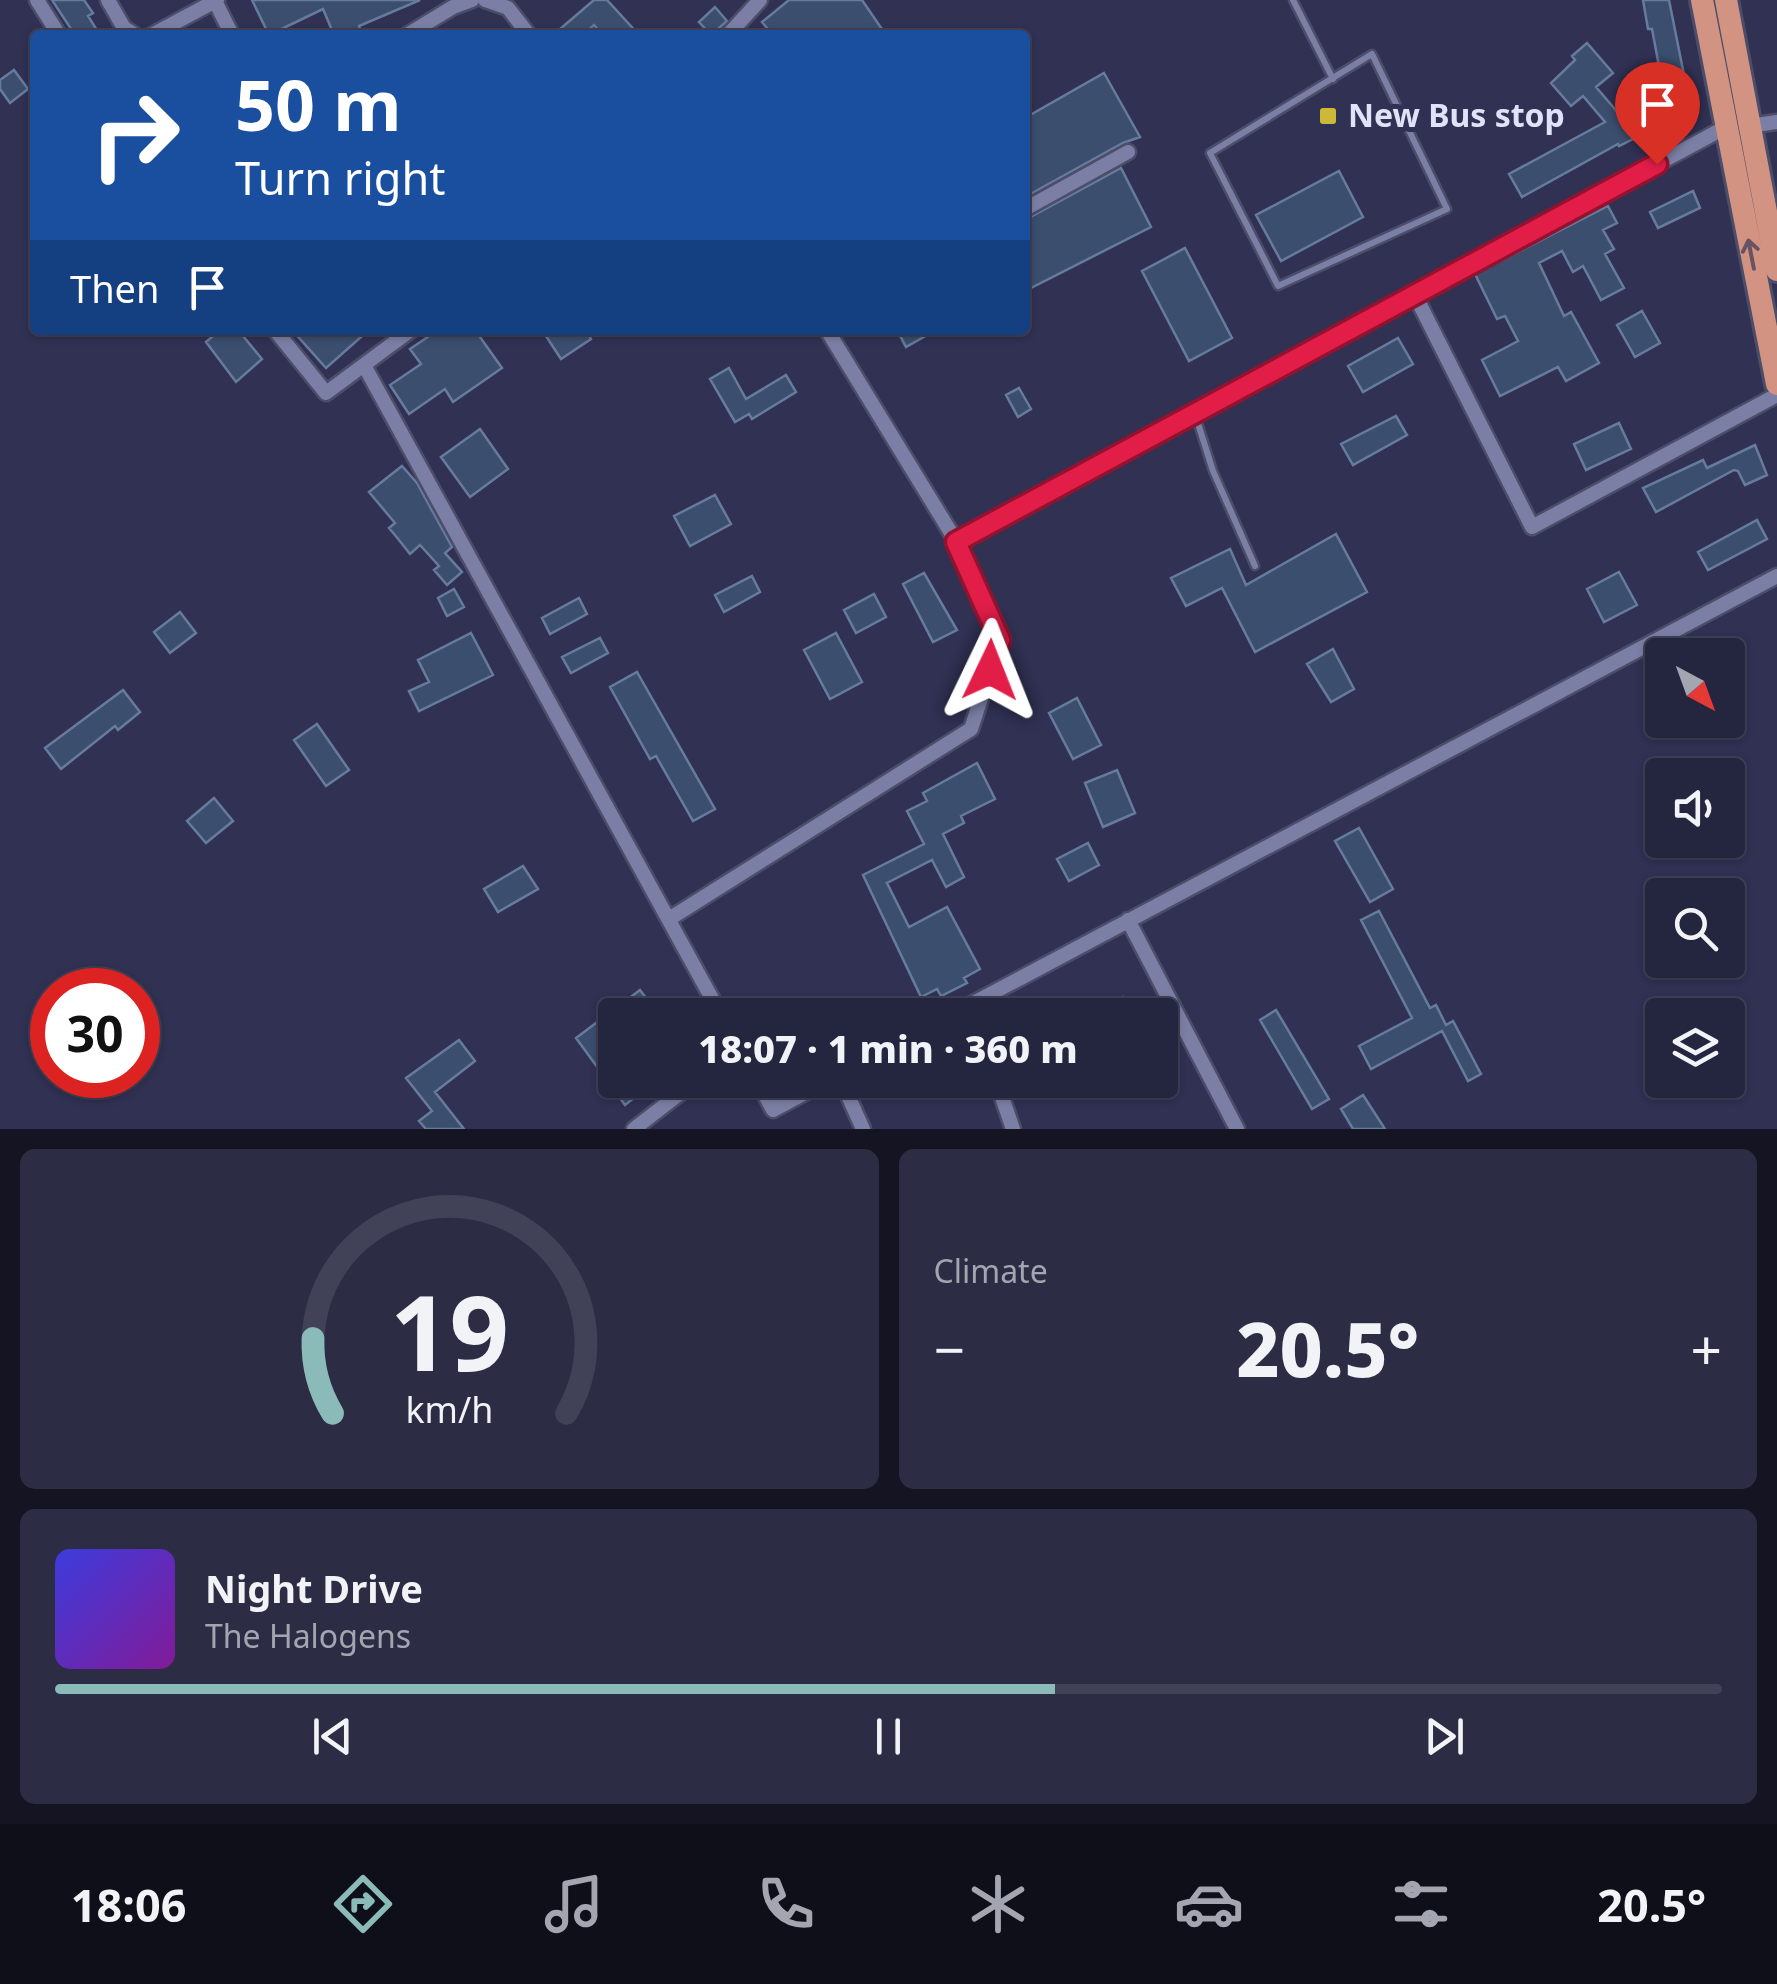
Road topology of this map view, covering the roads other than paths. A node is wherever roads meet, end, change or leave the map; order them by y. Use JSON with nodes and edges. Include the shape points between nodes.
{"nodes":[{"id":1,"x":37,"y":0,"type":"edge"},
{"id":2,"x":108,"y":0,"type":"edge"},
{"id":3,"x":472,"y":0,"type":"edge"},
{"id":4,"x":485,"y":0,"type":"edge"},
{"id":5,"x":760,"y":0,"type":"edge"},
{"id":6,"x":1293,"y":0,"type":"edge"},
{"id":7,"x":1702,"y":0,"type":"edge"},
{"id":8,"x":1726,"y":0,"type":"edge"},
{"id":9,"x":216,"y":1,"type":"edge"},
{"id":10,"x":450,"y":4,"type":"edge"},
{"id":11,"x":56,"y":30,"type":"edge"},
{"id":12,"x":127,"y":30,"type":"edge"},
{"id":13,"x":161,"y":30,"type":"edge"},
{"id":14,"x":230,"y":30,"type":"edge"},
{"id":15,"x":414,"y":30,"type":"edge"},
{"id":16,"x":526,"y":30,"type":"edge"},
{"id":17,"x":733,"y":30,"type":"edge"},
{"id":18,"x":1334,"y":79,"type":"junction"},
{"id":19,"x":1777,"y":122,"type":"edge"},
{"id":20,"x":1738,"y":127,"type":"junction"},
{"id":21,"x":1128,"y":152,"type":"dead end"},
{"id":22,"x":1030,"y":206,"type":"edge"},
{"id":23,"x":1777,"y":270,"type":"edge"},
{"id":24,"x":1415,"y":295,"type":"junction"},
{"id":25,"x":279,"y":335,"type":"edge"},
{"id":26,"x":405,"y":335,"type":"edge"},
{"id":27,"x":830,"y":335,"type":"edge"},
{"id":28,"x":365,"y":367,"type":"junction"},
{"id":29,"x":1777,"y":384,"type":"edge"},
{"id":30,"x":1777,"y":395,"type":"edge"},
{"id":31,"x":1195,"y":413,"type":"junction"},
{"id":32,"x":956,"y":542,"type":"junction"},
{"id":33,"x":1254,"y":566,"type":"dead end"},
{"id":34,"x":1777,"y":576,"type":"edge"},
{"id":35,"x":669,"y":920,"type":"junction"},
{"id":36,"x":1128,"y":920,"type":"junction"},
{"id":37,"x":712,"y":998,"type":"edge"},
{"id":38,"x":993,"y":998,"type":"edge"},
{"id":39,"x":674,"y":1098,"type":"edge"},
{"id":40,"x":767,"y":1098,"type":"edge"},
{"id":41,"x":796,"y":1098,"type":"edge"},
{"id":42,"x":849,"y":1098,"type":"edge"},
{"id":43,"x":1002,"y":1098,"type":"edge"},
{"id":44,"x":634,"y":1129,"type":"edge"},
{"id":45,"x":863,"y":1129,"type":"edge"},
{"id":46,"x":1012,"y":1129,"type":"edge"},
{"id":47,"x":1237,"y":1129,"type":"edge"}],
"edges":[{"from":1,"to":11,"type":"street"},
{"from":2,"to":12,"type":"street"},
{"from":3,"to":10,"type":"street"},
{"from":4,"to":16,"type":"street","via":[[508,8]]},
{"from":5,"to":17,"type":"street"},
{"from":6,"to":18,"type":"lane"},
{"from":7,"to":20,"type":"highway"},
{"from":8,"to":20,"type":"highway"},
{"from":9,"to":13,"type":"street"},
{"from":9,"to":14,"type":"street"},
{"from":10,"to":15,"type":"street"},
{"from":18,"to":18,"type":"lane","via":[[1372,54],[1448,209],[1278,286],[1210,153]]},
{"from":19,"to":20,"type":"street"},
{"from":20,"to":23,"type":"highway"},
{"from":20,"to":24,"type":"street"},
{"from":29,"to":20,"type":"highway","one_way":true},
{"from":21,"to":22,"type":"street"},
{"from":24,"to":30,"type":"street","via":[[1532,527]]},
{"from":24,"to":31,"type":"street"},
{"from":25,"to":28,"type":"street","via":[[326,393]]},
{"from":26,"to":28,"type":"street"},
{"from":27,"to":32,"type":"street"},
{"from":28,"to":35,"type":"street"},
{"from":31,"to":32,"type":"street"},
{"from":31,"to":33,"type":"lane","via":[[1212,471]]},
{"from":32,"to":35,"type":"street","via":[[1000,640],[972,729]]},
{"from":34,"to":36,"type":"street"},
{"from":35,"to":37,"type":"street"},
{"from":36,"to":38,"type":"street"},
{"from":36,"to":47,"type":"street"},
{"from":39,"to":44,"type":"street"},
{"from":40,"to":41,"type":"street","via":[[774,1110]]},
{"from":42,"to":45,"type":"street"},
{"from":43,"to":46,"type":"street"}]}
